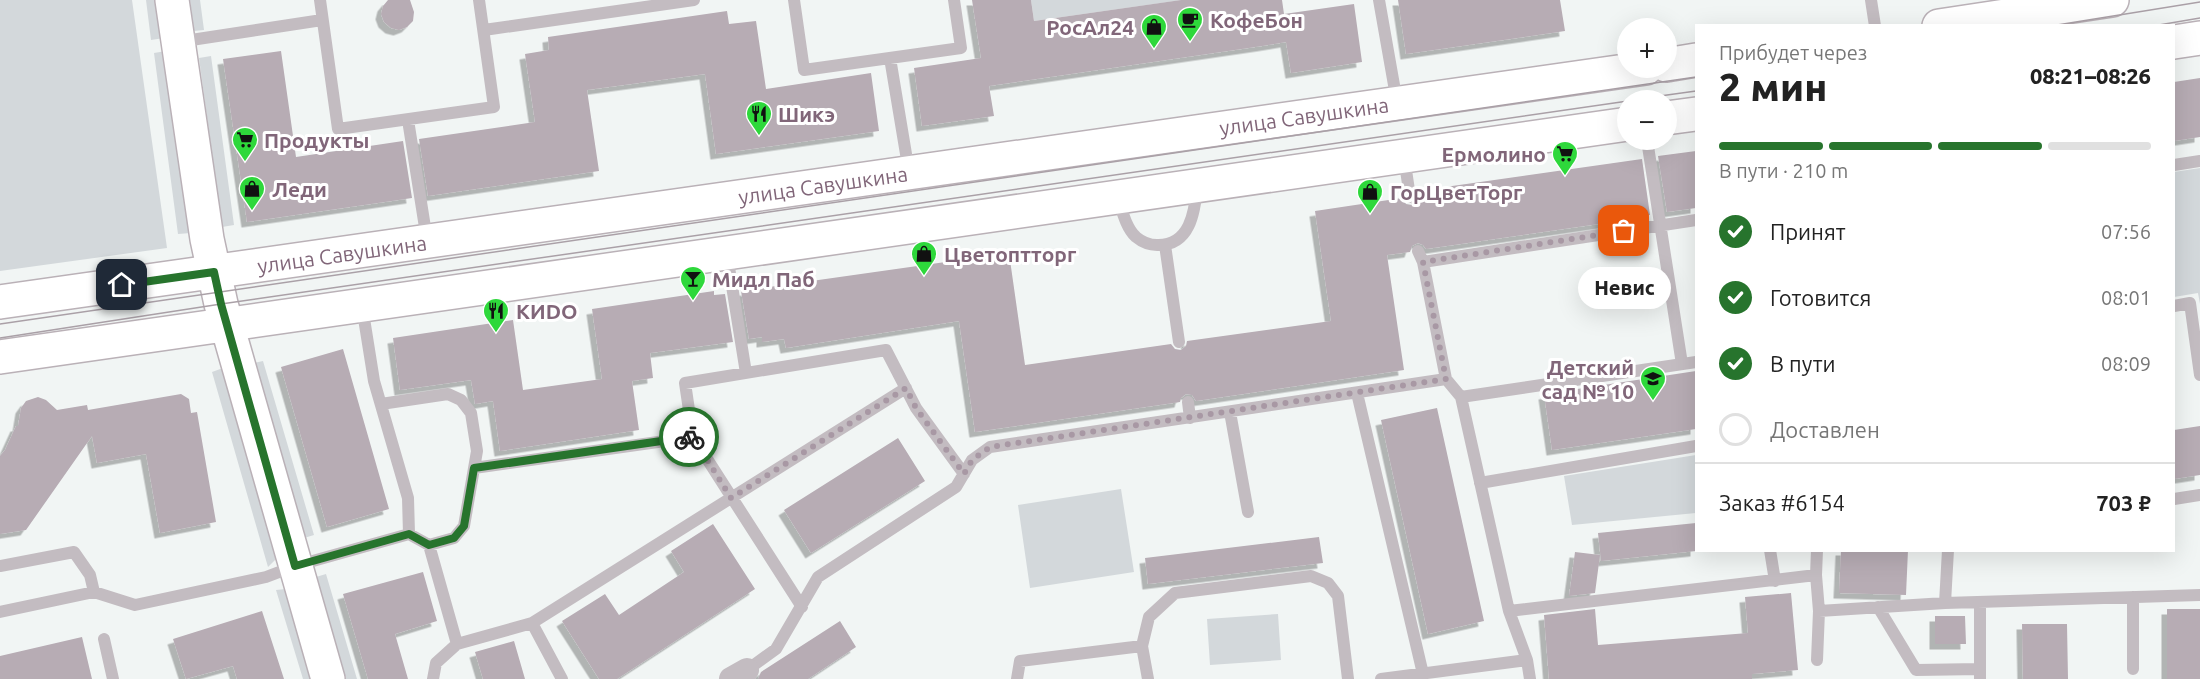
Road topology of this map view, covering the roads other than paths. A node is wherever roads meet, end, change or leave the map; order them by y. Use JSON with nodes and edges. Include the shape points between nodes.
{"nodes":[{"id":1,"x":172,"y":0,"type":"edge"},
{"id":2,"x":320,"y":0,"type":"edge"},
{"id":3,"x":479,"y":0,"type":"edge"},
{"id":4,"x":694,"y":0,"type":"edge"},
{"id":5,"x":794,"y":0,"type":"edge"},
{"id":6,"x":954,"y":0,"type":"edge"},
{"id":7,"x":1379,"y":0,"type":"edge"},
{"id":8,"x":1871,"y":0,"type":"edge"},
{"id":9,"x":2099,"y":7,"type":"edge"},
{"id":10,"x":322,"y":20,"type":"junction"},
{"id":11,"x":1875,"y":24,"type":"edge"},
{"id":12,"x":1957,"y":24,"type":"edge"},
{"id":13,"x":483,"y":30,"type":"junction"},
{"id":14,"x":2200,"y":38,"type":"edge"},
{"id":15,"x":178,"y":42,"type":"junction"},
{"id":16,"x":2175,"y":42,"type":"edge"},
{"id":17,"x":890,"y":58,"type":"junction"},
{"id":18,"x":1695,"y":60,"type":"edge"},
{"id":19,"x":1677,"y":63,"type":"edge"},
{"id":20,"x":1617,"y":72,"type":"edge"},
{"id":21,"x":1397,"y":103,"type":"junction"},
{"id":22,"x":1695,"y":114,"type":"edge"},
{"id":23,"x":1677,"y":117,"type":"edge"},
{"id":24,"x":408,"y":120,"type":"junction"},
{"id":25,"x":1617,"y":126,"type":"edge"},
{"id":26,"x":1649,"y":150,"type":"edge"},
{"id":27,"x":1404,"y":155,"type":"junction"},
{"id":28,"x":2200,"y":161,"type":"edge"},
{"id":29,"x":2175,"y":165,"type":"edge"},
{"id":30,"x":909,"y":173,"type":"junction"},
{"id":31,"x":1197,"y":185,"type":"junction"},
{"id":32,"x":1117,"y":196,"type":"junction"},
{"id":33,"x":1410,"y":197,"type":"dead end"},
{"id":34,"x":1695,"y":220,"type":"edge"},
{"id":35,"x":1660,"y":225,"type":"junction"},
{"id":36,"x":428,"y":242,"type":"junction"},
{"id":37,"x":1165,"y":245,"type":"junction"},
{"id":38,"x":726,"y":252,"type":"junction"},
{"id":39,"x":214,"y":272,"type":"junction"},
{"id":40,"x":0,"y":302,"type":"edge"},
{"id":41,"x":362,"y":305,"type":"junction"},
{"id":42,"x":2175,"y":306,"type":"edge"},
{"id":43,"x":227,"y":324,"type":"junction"},
{"id":44,"x":1179,"y":342,"type":"dead end"},
{"id":45,"x":0,"y":357,"type":"edge"},
{"id":46,"x":1695,"y":362,"type":"edge"},
{"id":47,"x":1682,"y":364,"type":"junction"},
{"id":48,"x":746,"y":373,"type":"junction"},
{"id":49,"x":2200,"y":375,"type":"edge"},
{"id":50,"x":1446,"y":379,"type":"junction"},
{"id":51,"x":906,"y":388,"type":"junction"},
{"id":52,"x":1358,"y":393,"type":"junction"},
{"id":53,"x":1461,"y":397,"type":"junction"},
{"id":54,"x":1188,"y":402,"type":"dead end"},
{"id":55,"x":381,"y":404,"type":"junction"},
{"id":56,"x":1230,"y":412,"type":"junction"},
{"id":57,"x":1190,"y":418,"type":"junction"},
{"id":58,"x":693,"y":437,"type":"junction"},
{"id":59,"x":1695,"y":446,"type":"edge"},
{"id":60,"x":474,"y":468,"type":"junction"},
{"id":61,"x":964,"y":474,"type":"junction"},
{"id":62,"x":1480,"y":483,"type":"junction"},
{"id":63,"x":2200,"y":495,"type":"edge"},
{"id":64,"x":731,"y":498,"type":"junction"},
{"id":65,"x":2175,"y":499,"type":"edge"},
{"id":66,"x":1248,"y":512,"type":"dead end"},
{"id":67,"x":409,"y":534,"type":"junction"},
{"id":68,"x":429,"y":545,"type":"junction"},
{"id":69,"x":1770,"y":552,"type":"edge"},
{"id":70,"x":1817,"y":552,"type":"edge"},
{"id":71,"x":1947,"y":552,"type":"edge"},
{"id":72,"x":0,"y":566,"type":"edge"},
{"id":73,"x":295,"y":566,"type":"junction"},
{"id":74,"x":1816,"y":575,"type":"junction"},
{"id":75,"x":1775,"y":580,"type":"junction"},
{"id":76,"x":94,"y":592,"type":"junction"},
{"id":77,"x":2200,"y":595,"type":"edge"},
{"id":78,"x":2133,"y":597,"type":"junction"},
{"id":79,"x":1980,"y":602,"type":"junction"},
{"id":80,"x":1945,"y":603,"type":"junction"},
{"id":81,"x":802,"y":607,"type":"junction"},
{"id":82,"x":1878,"y":607,"type":"junction"},
{"id":83,"x":1509,"y":611,"type":"junction"},
{"id":84,"x":1819,"y":611,"type":"junction"},
{"id":85,"x":0,"y":612,"type":"edge"},
{"id":86,"x":532,"y":623,"type":"junction"},
{"id":87,"x":104,"y":639,"type":"dead end"},
{"id":88,"x":457,"y":644,"type":"junction"},
{"id":89,"x":1142,"y":646,"type":"junction"},
{"id":90,"x":1527,"y":660,"type":"junction"},
{"id":91,"x":1817,"y":660,"type":"dead end"},
{"id":92,"x":2133,"y":669,"type":"dead end"},
{"id":93,"x":1423,"y":674,"type":"junction"},
{"id":94,"x":1980,"y":674,"type":"edge"},
{"id":95,"x":744,"y":676,"type":"edge"},
{"id":96,"x":113,"y":679,"type":"edge"},
{"id":97,"x":328,"y":679,"type":"edge"},
{"id":98,"x":433,"y":679,"type":"edge"},
{"id":99,"x":562,"y":679,"type":"edge"},
{"id":100,"x":1017,"y":679,"type":"edge"},
{"id":101,"x":1148,"y":679,"type":"edge"},
{"id":102,"x":1348,"y":679,"type":"edge"},
{"id":103,"x":1381,"y":679,"type":"edge"},
{"id":104,"x":1530,"y":679,"type":"edge"}],
"edges":[{"from":1,"to":15,"type":"main road"},
{"from":2,"to":10,"type":"lane"},
{"from":3,"to":13,"type":"lane"},
{"from":4,"to":13,"type":"lane"},
{"from":5,"to":17,"type":"lane","via":[[804,70]]},
{"from":6,"to":17,"type":"lane","via":[[961,48]]},
{"from":7,"to":21,"type":"lane"},
{"from":8,"to":11,"type":"lane"},
{"from":9,"to":12,"type":"main road"},
{"from":10,"to":15,"type":"lane"},
{"from":10,"to":24,"type":"lane","via":[[338,129]]},
{"from":13,"to":24,"type":"lane","via":[[494,107]]},
{"from":14,"to":16,"type":"main road"},
{"from":15,"to":39,"type":"main road"},
{"from":17,"to":30,"type":"lane"},
{"from":18,"to":19,"type":"main road"},
{"from":20,"to":21,"type":"main road","name":"улица Савушкина"},
{"from":21,"to":30,"type":"main road","name":"улица Савушкина"},
{"from":22,"to":23,"type":"main road"},
{"from":24,"to":36,"type":"lane"},
{"from":25,"to":27,"type":"main road"},
{"from":26,"to":35,"type":"lane"},
{"from":27,"to":31,"type":"main road"},
{"from":27,"to":33,"type":"lane"},
{"from":28,"to":29,"type":"lane"},
{"from":30,"to":36,"type":"main road","name":"улица Савушкина"},
{"from":31,"to":32,"type":"main road"},
{"from":31,"to":37,"type":"lane","via":[[1195,211],[1188,229],[1179,240]]},
{"from":32,"to":37,"type":"lane","via":[[1134,236],[1149,245]]},
{"from":32,"to":38,"type":"main road"},
{"from":34,"to":35,"type":"lane"},
{"from":35,"to":47,"type":"lane"},
{"from":35,"to":50,"type":"lane","via":[[1420,256]]},
{"from":36,"to":39,"type":"main road","name":"улица Савушкина"},
{"from":37,"to":44,"type":"lane"},
{"from":38,"to":41,"type":"main road"},
{"from":38,"to":48,"type":"lane"},
{"from":39,"to":40,"type":"main road","name":"улица Савушкина"},
{"from":39,"to":43,"type":"main road"},
{"from":41,"to":43,"type":"main road"},
{"from":41,"to":55,"type":"lane"},
{"from":42,"to":49,"type":"lane","via":[[2190,303]]},
{"from":43,"to":45,"type":"main road"},
{"from":43,"to":73,"type":"main road"},
{"from":46,"to":47,"type":"lane"},
{"from":47,"to":53,"type":"lane"},
{"from":48,"to":51,"type":"lane","via":[[885,350]]},
{"from":48,"to":58,"type":"lane","via":[[685,383]]},
{"from":50,"to":52,"type":"lane"},
{"from":50,"to":53,"type":"lane"},
{"from":51,"to":61,"type":"lane"},
{"from":51,"to":64,"type":"lane"},
{"from":52,"to":56,"type":"lane"},
{"from":52,"to":93,"type":"lane"},
{"from":53,"to":62,"type":"lane"},
{"from":54,"to":57,"type":"lane"},
{"from":55,"to":60,"type":"lane","via":[[448,394],[461,400],[471,413],[477,451]]},
{"from":55,"to":67,"type":"lane","via":[[408,498]]},
{"from":56,"to":57,"type":"lane"},
{"from":56,"to":66,"type":"lane"},
{"from":57,"to":61,"type":"lane","via":[[990,447],[972,460]]},
{"from":58,"to":60,"type":"lane"},
{"from":58,"to":64,"type":"lane"},
{"from":59,"to":62,"type":"lane"},
{"from":60,"to":68,"type":"lane","via":[[464,526],[454,538]]},
{"from":61,"to":81,"type":"lane","via":[[956,488],[818,577]]},
{"from":62,"to":83,"type":"lane"},
{"from":63,"to":65,"type":"lane"},
{"from":64,"to":81,"type":"lane"},
{"from":64,"to":86,"type":"lane"},
{"from":67,"to":68,"type":"lane"},
{"from":67,"to":73,"type":"lane"},
{"from":68,"to":88,"type":"lane"},
{"from":69,"to":75,"type":"lane"},
{"from":70,"to":74,"type":"lane"},
{"from":71,"to":80,"type":"lane"},
{"from":72,"to":76,"type":"lane","via":[[74,552],[90,575]]},
{"from":73,"to":76,"type":"lane","via":[[266,577],[135,605]]},
{"from":73,"to":97,"type":"main road"},
{"from":74,"to":75,"type":"lane"},
{"from":74,"to":84,"type":"lane"},
{"from":75,"to":83,"type":"lane"},
{"from":76,"to":85,"type":"lane"},
{"from":77,"to":78,"type":"lane"},
{"from":78,"to":79,"type":"lane"},
{"from":78,"to":92,"type":"lane"},
{"from":79,"to":80,"type":"lane"},
{"from":79,"to":94,"type":"lane"},
{"from":80,"to":82,"type":"lane"},
{"from":81,"to":95,"type":"lane","via":[[776,649]]},
{"from":82,"to":84,"type":"lane"},
{"from":82,"to":94,"type":"lane","via":[[1916,670]]},
{"from":83,"to":90,"type":"lane"},
{"from":84,"to":91,"type":"lane"},
{"from":86,"to":88,"type":"lane"},
{"from":86,"to":99,"type":"lane"},
{"from":87,"to":96,"type":"lane"},
{"from":88,"to":98,"type":"lane","via":[[436,663]]},
{"from":89,"to":100,"type":"lane","via":[[1020,661]]},
{"from":89,"to":101,"type":"lane"},
{"from":89,"to":102,"type":"lane","via":[[1149,617],[1175,593],[1311,576],[1328,583],[1338,596]]},
{"from":90,"to":93,"type":"lane"},
{"from":90,"to":104,"type":"lane"},
{"from":93,"to":103,"type":"lane"}]}
